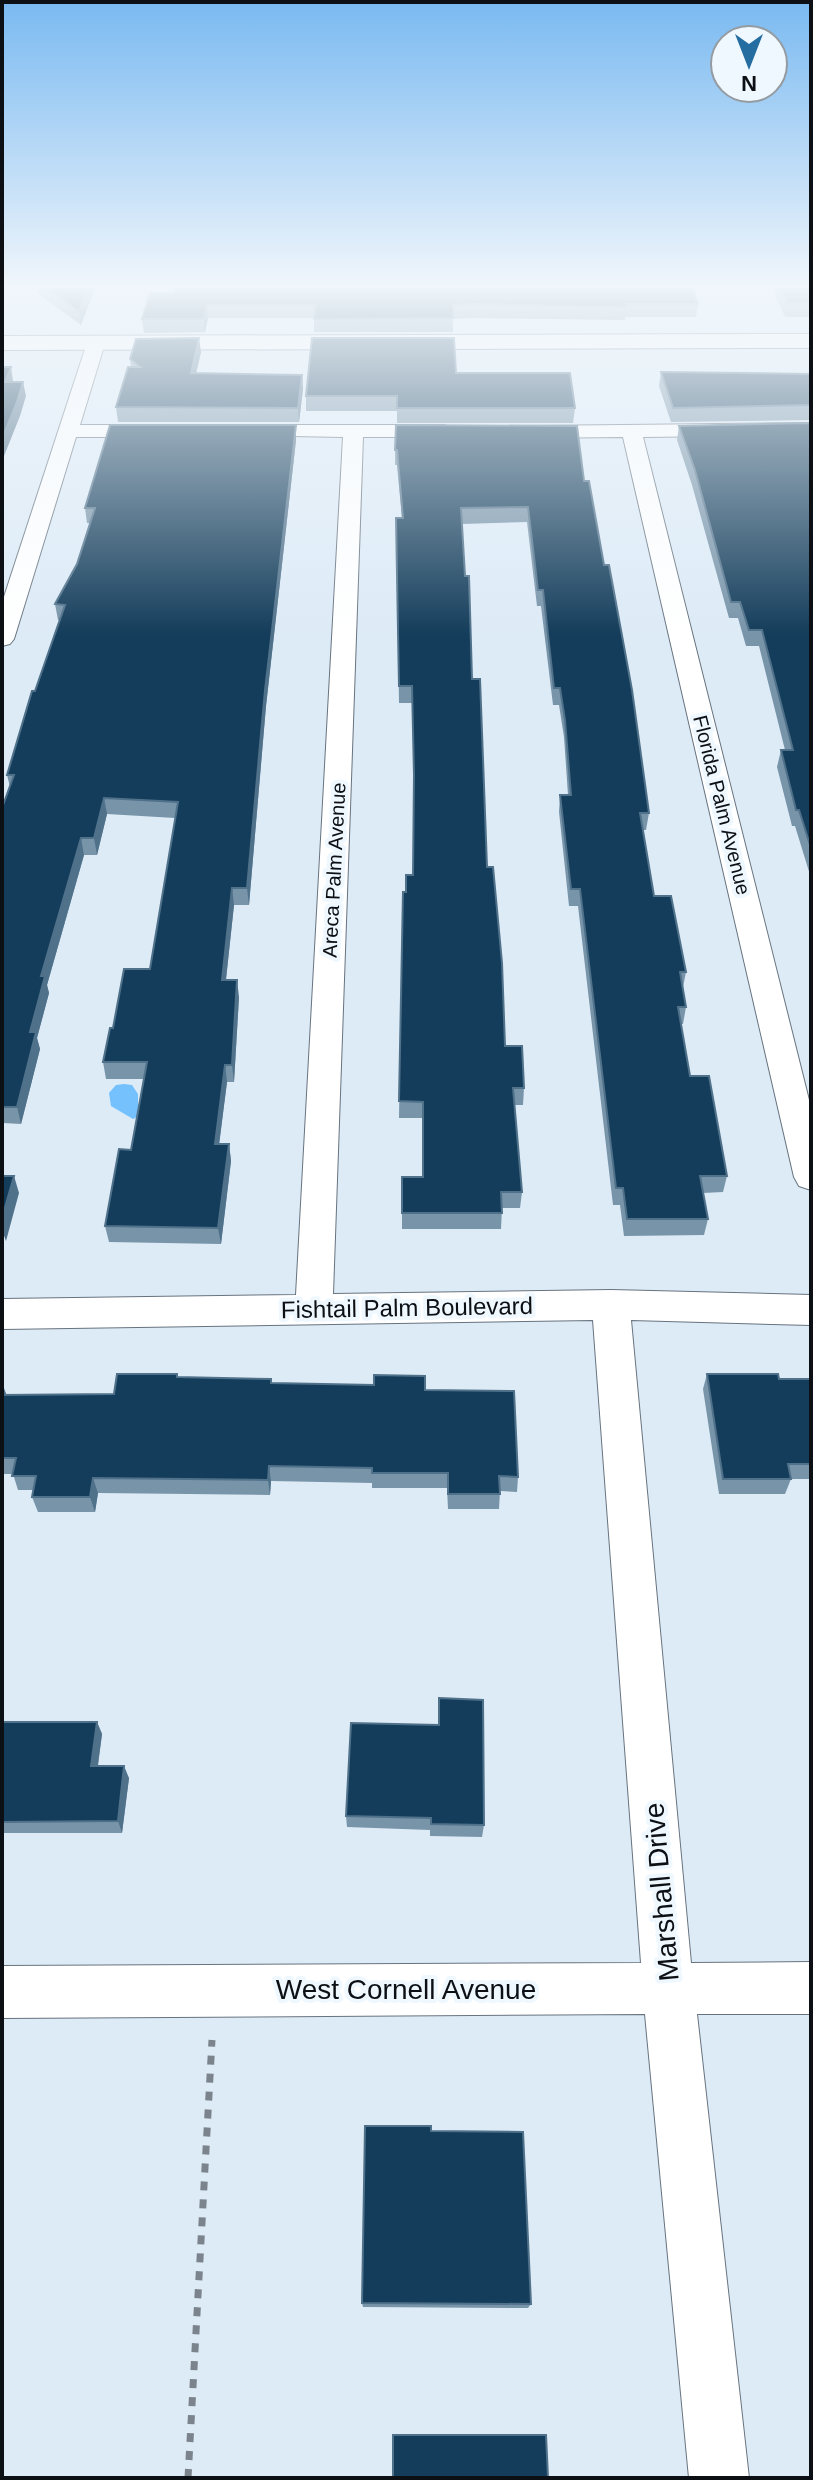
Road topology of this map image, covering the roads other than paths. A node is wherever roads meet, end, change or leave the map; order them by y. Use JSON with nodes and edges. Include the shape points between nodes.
{"nodes":[{"id":1,"x":78,"y":404,"type":"edge"},
{"id":2,"x":811,"y":429,"type":"edge"},
{"id":3,"x":70,"y":431,"type":"junction"},
{"id":4,"x":171,"y":431,"type":"edge"},
{"id":5,"x":227,"y":431,"type":"edge"},
{"id":6,"x":353,"y":431,"type":"junction"},
{"id":7,"x":465,"y":431,"type":"edge"},
{"id":8,"x":509,"y":432,"type":"edge"},
{"id":9,"x":632,"y":432,"type":"junction"},
{"id":10,"x":2,"y":639,"type":"edge"},
{"id":11,"x":811,"y":1177,"type":"edge"},
{"id":12,"x":611,"y":1305,"type":"junction"},
{"id":13,"x":314,"y":1310,"type":"junction"},
{"id":14,"x":811,"y":1310,"type":"edge"},
{"id":15,"x":2,"y":1314,"type":"edge"},
{"id":16,"x":668,"y":1988,"type":"junction"},
{"id":17,"x":811,"y":1988,"type":"edge"},
{"id":18,"x":2,"y":1992,"type":"edge"},
{"id":19,"x":719,"y":2478,"type":"edge"}],
"edges":[{"from":1,"to":3,"type":"street"},
{"from":2,"to":9,"type":"street"},
{"from":3,"to":4,"type":"street"},
{"from":3,"to":10,"type":"street"},
{"from":5,"to":6,"type":"street"},
{"from":6,"to":7,"type":"street"},
{"from":6,"to":13,"type":"street","name":"Areca Palm Avenue"},
{"from":8,"to":9,"type":"street"},
{"from":9,"to":11,"type":"street","name":"Florida Palm Avenue"},
{"from":12,"to":13,"type":"street","name":"Fishtail Palm Boulevard"},
{"from":12,"to":14,"type":"street","name":"Fishtail Palm Boulevard"},
{"from":12,"to":16,"type":"street","name":"Marshall Drive"},
{"from":13,"to":15,"type":"street","name":"Fishtail Palm Boulevard"},
{"from":16,"to":17,"type":"street","name":"West Cornell Avenue"},
{"from":16,"to":18,"type":"street","name":"West Cornell Avenue"},
{"from":16,"to":19,"type":"street","name":"Marshall Drive"}]}
